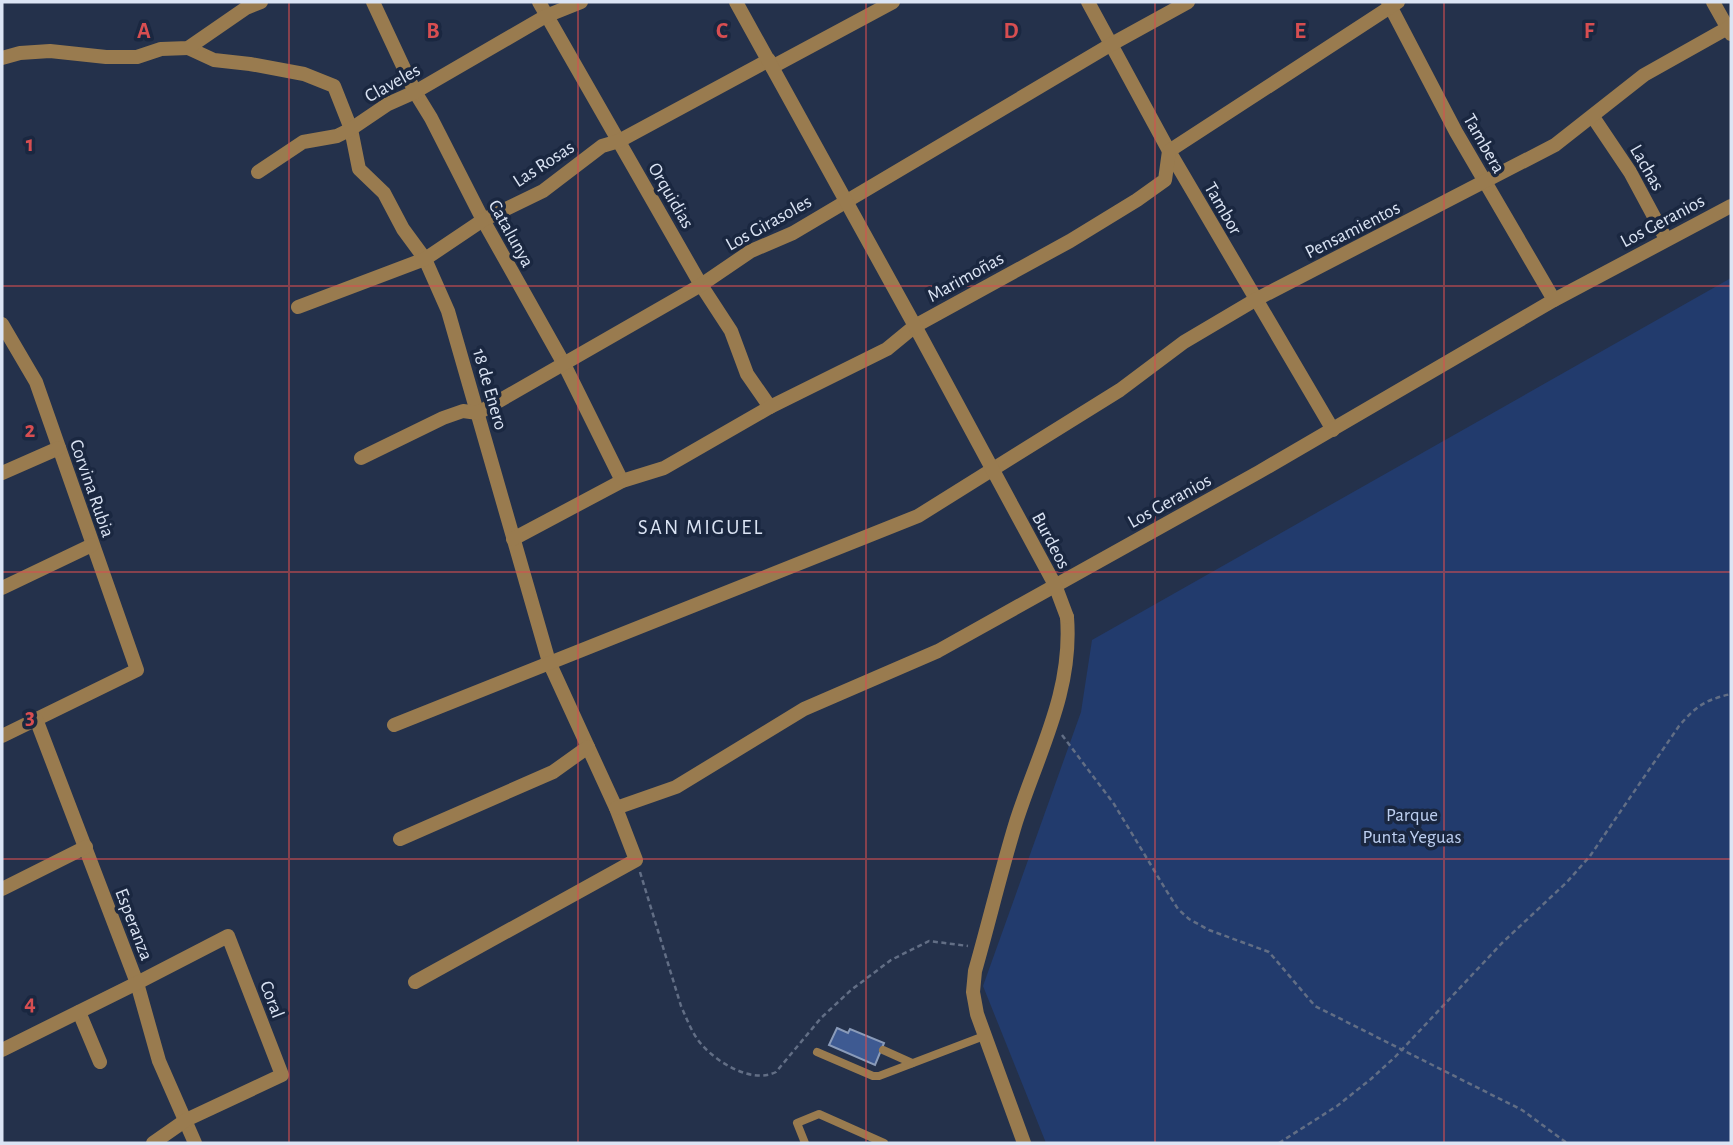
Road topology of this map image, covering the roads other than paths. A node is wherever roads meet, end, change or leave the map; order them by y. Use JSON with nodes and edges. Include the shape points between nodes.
{"nodes":[{"id":1,"x":261,"y":2,"type":"edge"},
{"id":2,"x":373,"y":2,"type":"edge"},
{"id":3,"x":539,"y":2,"type":"edge"},
{"id":4,"x":581,"y":2,"type":"edge"},
{"id":5,"x":736,"y":2,"type":"edge"},
{"id":6,"x":893,"y":2,"type":"edge"},
{"id":7,"x":1088,"y":2,"type":"edge"},
{"id":8,"x":1188,"y":2,"type":"edge"},
{"id":9,"x":1713,"y":2,"type":"edge"},
{"id":10,"x":1392,"y":3,"type":"edge"},
{"id":11,"x":546,"y":16,"type":"junction"},
{"id":12,"x":1730,"y":29,"type":"edge"},
{"id":13,"x":1110,"y":45,"type":"junction"},
{"id":14,"x":188,"y":48,"type":"junction"},
{"id":15,"x":2,"y":58,"type":"edge"},
{"id":16,"x":770,"y":63,"type":"junction"},
{"id":17,"x":415,"y":92,"type":"junction"},
{"id":18,"x":1593,"y":117,"type":"junction"},
{"id":19,"x":351,"y":129,"type":"junction"},
{"id":20,"x":619,"y":141,"type":"junction"},
{"id":21,"x":1169,"y":151,"type":"junction"},
{"id":22,"x":258,"y":172,"type":"dead end"},
{"id":23,"x":1486,"y":182,"type":"junction"},
{"id":24,"x":847,"y":202,"type":"junction"},
{"id":25,"x":1731,"y":206,"type":"edge"},
{"id":26,"x":483,"y":220,"type":"junction"},
{"id":27,"x":1666,"y":239,"type":"junction"},
{"id":28,"x":425,"y":259,"type":"junction"},
{"id":29,"x":701,"y":285,"type":"junction"},
{"id":30,"x":1255,"y":299,"type":"junction"},
{"id":31,"x":1555,"y":300,"type":"junction"},
{"id":32,"x":298,"y":307,"type":"dead end"},
{"id":33,"x":2,"y":324,"type":"edge"},
{"id":34,"x":915,"y":326,"type":"junction"},
{"id":35,"x":564,"y":364,"type":"junction"},
{"id":36,"x":770,"y":407,"type":"junction"},
{"id":37,"x":478,"y":413,"type":"junction"},
{"id":38,"x":1333,"y":430,"type":"junction"},
{"id":39,"x":59,"y":447,"type":"junction"},
{"id":40,"x":361,"y":458,"type":"dead end"},
{"id":41,"x":992,"y":469,"type":"junction"},
{"id":42,"x":2,"y":473,"type":"edge"},
{"id":43,"x":622,"y":481,"type":"junction"},
{"id":44,"x":513,"y":538,"type":"junction"},
{"id":45,"x":92,"y":545,"type":"junction"},
{"id":46,"x":1055,"y":585,"type":"junction"},
{"id":47,"x":2,"y":588,"type":"edge"},
{"id":48,"x":549,"y":662,"type":"junction"},
{"id":49,"x":36,"y":719,"type":"junction"},
{"id":50,"x":394,"y":725,"type":"dead end"},
{"id":51,"x":2,"y":736,"type":"edge"},
{"id":52,"x":588,"y":747,"type":"junction"},
{"id":53,"x":616,"y":808,"type":"junction"},
{"id":54,"x":400,"y":839,"type":"dead end"},
{"id":55,"x":86,"y":847,"type":"junction"},
{"id":56,"x":2,"y":889,"type":"edge"},
{"id":57,"x":415,"y":982,"type":"dead end"},
{"id":58,"x":137,"y":984,"type":"junction"},
{"id":59,"x":79,"y":1012,"type":"junction"},
{"id":60,"x":984,"y":1036,"type":"junction"},
{"id":61,"x":2,"y":1050,"type":"edge"},
{"id":62,"x":883,"y":1050,"type":"dead end"},
{"id":63,"x":817,"y":1052,"type":"dead end"},
{"id":64,"x":100,"y":1062,"type":"dead end"},
{"id":65,"x":912,"y":1063,"type":"junction"},
{"id":66,"x":186,"y":1121,"type":"junction"},
{"id":67,"x":153,"y":1143,"type":"edge"},
{"id":68,"x":195,"y":1143,"type":"edge"},
{"id":69,"x":805,"y":1143,"type":"edge"},
{"id":70,"x":884,"y":1143,"type":"edge"},
{"id":71,"x":1024,"y":1143,"type":"edge"}],
"edges":[{"from":1,"to":14,"type":"street"},
{"from":2,"to":17,"type":"street","name":"Catalunya"},
{"from":3,"to":11,"type":"street","name":"Orquidias"},
{"from":4,"to":11,"type":"street","name":"Claveles"},
{"from":5,"to":16,"type":"street","name":"Burdeos"},
{"from":6,"to":16,"type":"street","name":"Las Rosas"},
{"from":7,"to":13,"type":"street","name":"Tambor"},
{"from":8,"to":13,"type":"street","name":"Los Girasoles"},
{"from":9,"to":12,"type":"street"},
{"from":10,"to":21,"type":"street"},
{"from":10,"to":23,"type":"street","name":"Tambera"},
{"from":11,"to":17,"type":"street","name":"Claveles"},
{"from":11,"to":20,"type":"street","name":"Orquidias"},
{"from":12,"to":18,"type":"street","name":"Pensamientos","via":[[1644,75]]},
{"from":13,"to":21,"type":"street","name":"Tambor"},
{"from":13,"to":24,"type":"street","name":"Los Girasoles"},
{"from":14,"to":15,"type":"street","via":[[161,49],[137,57],[35,51]]},
{"from":14,"to":19,"type":"street","name":"18 de Enero","via":[[214,60],[304,74],[334,86]]},
{"from":16,"to":20,"type":"street","name":"Las Rosas"},
{"from":16,"to":24,"type":"street","name":"Burdeos"},
{"from":17,"to":19,"type":"street","name":"Claveles","via":[[387,104]]},
{"from":17,"to":26,"type":"street","name":"Catalunya"},
{"from":18,"to":23,"type":"street","name":"Pensamientos","via":[[1555,145]]},
{"from":18,"to":27,"type":"street","name":"Lachas","via":[[1630,172]]},
{"from":19,"to":22,"type":"street","name":"Claveles","via":[[303,142]]},
{"from":19,"to":28,"type":"street","name":"18 de Enero","via":[[359,169],[384,193]]},
{"from":20,"to":26,"type":"street","name":"Las Rosas","via":[[602,146],[543,191]]},
{"from":20,"to":29,"type":"street","name":"Orquidias"},
{"from":21,"to":30,"type":"street","name":"Tambor"},
{"from":21,"to":34,"type":"street","name":"Marimoñas","via":[[1165,180],[1137,200]]},
{"from":23,"to":30,"type":"street","name":"Pensamientos"},
{"from":23,"to":31,"type":"street","name":"Tambera"},
{"from":24,"to":29,"type":"street","name":"Los Girasoles","via":[[751,251]]},
{"from":24,"to":34,"type":"street","name":"Burdeos"},
{"from":25,"to":27,"type":"street","name":"Los Geranios"},
{"from":26,"to":28,"type":"street","name":"Las Rosas"},
{"from":26,"to":35,"type":"street","name":"Catalunya"},
{"from":27,"to":31,"type":"street","name":"Los Geranios"},
{"from":28,"to":32,"type":"street","name":"Las Rosas"},
{"from":28,"to":37,"type":"street","name":"18 de Enero","via":[[447,311]]},
{"from":29,"to":35,"type":"street","name":"Los Girasoles"},
{"from":29,"to":36,"type":"street","name":"Orquidias","via":[[732,331],[747,374]]},
{"from":30,"to":38,"type":"street","name":"Tambor"},
{"from":30,"to":41,"type":"street","name":"Pensamientos"},
{"from":31,"to":38,"type":"street","name":"Los Geranios"},
{"from":33,"to":39,"type":"street","name":"Corvina Rubia","via":[[36,382]]},
{"from":34,"to":36,"type":"street","name":"Marimoñas","via":[[887,349]]},
{"from":34,"to":41,"type":"street","name":"Burdeos"},
{"from":35,"to":37,"type":"street","name":"Los Girasoles"},
{"from":35,"to":43,"type":"street","name":"Catalunya"},
{"from":36,"to":43,"type":"street","name":"Marimoñas","via":[[664,468]]},
{"from":37,"to":40,"type":"street","name":"Los Girasoles","via":[[463,411],[443,418]]},
{"from":37,"to":44,"type":"street","name":"18 de Enero"},
{"from":38,"to":46,"type":"street","name":"Los Geranios"},
{"from":39,"to":42,"type":"street"},
{"from":39,"to":45,"type":"street","name":"Corvina Rubia"},
{"from":41,"to":46,"type":"street","name":"Burdeos"},
{"from":41,"to":48,"type":"street","name":"Pensamientos","via":[[918,516]]},
{"from":43,"to":44,"type":"street","name":"Marimoñas"},
{"from":44,"to":48,"type":"street","name":"18 de Enero"},
{"from":45,"to":47,"type":"street"},
{"from":45,"to":49,"type":"street","name":"Corvina Rubia","via":[[137,670]]},
{"from":46,"to":53,"type":"street","name":"Los Geranios","via":[[938,652],[804,709],[676,787]]},
{"from":46,"to":60,"type":"street","name":"Burdeos","via":[[1067,617],[1070,645],[1053,724],[1017,820],[975,971],[973,992]]},
{"from":48,"to":50,"type":"street","name":"Pensamientos"},
{"from":48,"to":52,"type":"street","name":"18 de Enero"},
{"from":49,"to":51,"type":"street"},
{"from":49,"to":55,"type":"street","name":"Esperanza"},
{"from":52,"to":53,"type":"street","name":"18 de Enero"},
{"from":52,"to":54,"type":"street","via":[[553,772]]},
{"from":53,"to":57,"type":"street","name":"18 de Enero","via":[[636,860]]},
{"from":55,"to":56,"type":"street"},
{"from":55,"to":58,"type":"street","name":"Esperanza"},
{"from":58,"to":59,"type":"street"},
{"from":58,"to":66,"type":"street","name":"Esperanza","via":[[159,1061]]},
{"from":58,"to":66,"type":"street","name":"Coral","via":[[228,936],[282,1075]]},
{"from":59,"to":61,"type":"street"},
{"from":59,"to":64,"type":"street"},
{"from":60,"to":65,"type":"lane"},
{"from":60,"to":71,"type":"street","name":"Burdeos"},
{"from":62,"to":65,"type":"lane"},
{"from":63,"to":65,"type":"lane","via":[[873,1076]]},
{"from":66,"to":67,"type":"street"},
{"from":66,"to":68,"type":"street","name":"Esperanza"},
{"from":69,"to":70,"type":"lane","via":[[797,1123],[819,1114]]}]}
